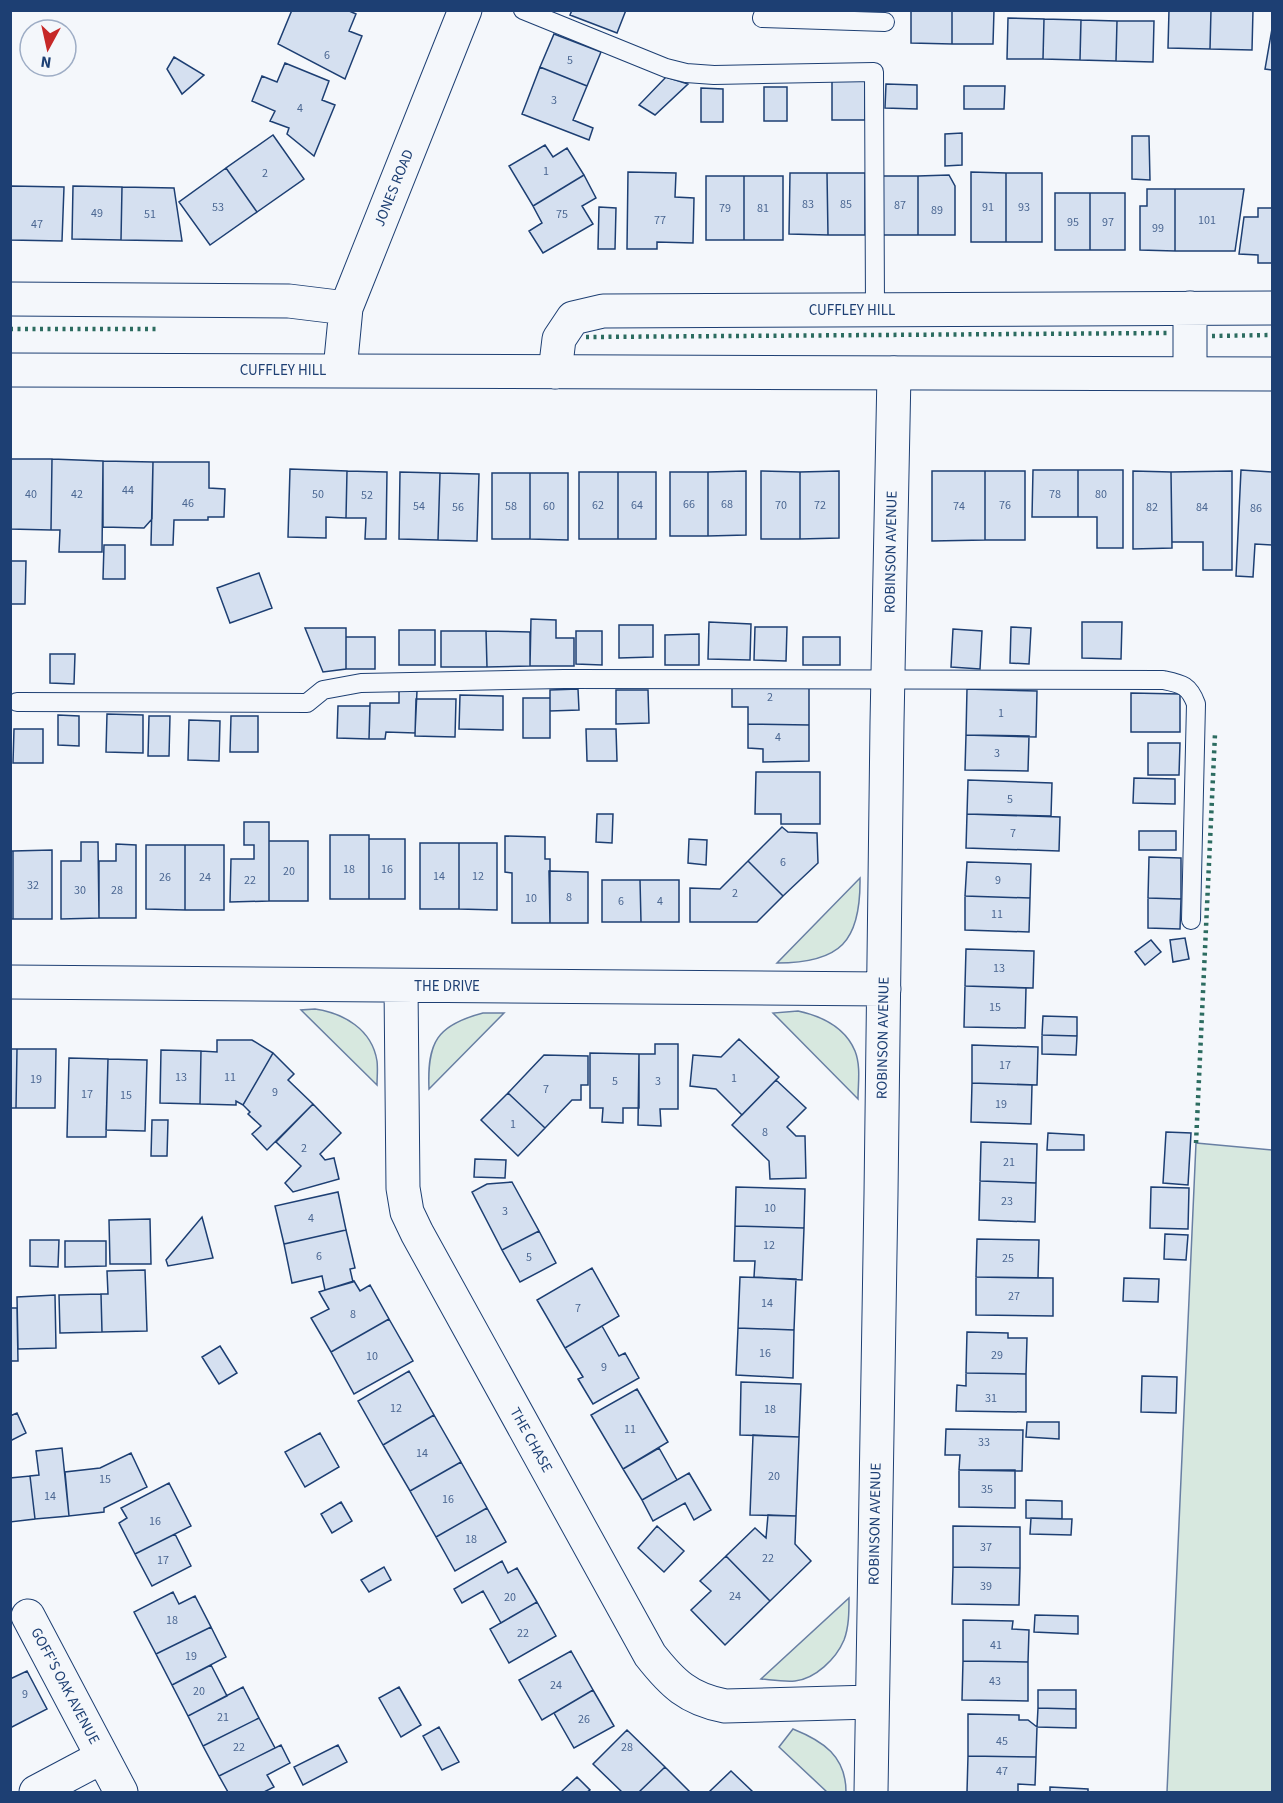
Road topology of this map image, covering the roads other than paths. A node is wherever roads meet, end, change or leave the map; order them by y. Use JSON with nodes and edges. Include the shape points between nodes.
{"nodes":[{"id":1,"x":465,"y":10,"type":"edge"},
{"id":2,"x":523,"y":10,"type":"edge"},
{"id":3,"x":765,"y":10,"type":"edge"},
{"id":4,"x":885,"y":22,"type":"dead end"},
{"id":5,"x":10,"y":299,"type":"edge"},
{"id":6,"x":346,"y":308,"type":"junction"},
{"id":7,"x":1190,"y":308,"type":"junction"},
{"id":8,"x":1272,"y":308,"type":"edge"},
{"id":9,"x":875,"y":310,"type":"junction"},
{"id":10,"x":10,"y":370,"type":"edge"},
{"id":11,"x":340,"y":370,"type":"junction"},
{"id":12,"x":555,"y":372,"type":"junction"},
{"id":13,"x":1190,"y":372,"type":"junction"},
{"id":14,"x":894,"y":373,"type":"junction"},
{"id":15,"x":1272,"y":374,"type":"edge"},
{"id":16,"x":888,"y":680,"type":"junction"},
{"id":17,"x":17,"y":702,"type":"dead end"},
{"id":18,"x":1191,"y":920,"type":"dead end"},
{"id":19,"x":10,"y":982,"type":"edge"},
{"id":20,"x":401,"y":986,"type":"junction"},
{"id":21,"x":884,"y":989,"type":"junction"},
{"id":22,"x":28,"y":1616,"type":"dead end"},
{"id":23,"x":872,"y":1702,"type":"junction"},
{"id":24,"x":102,"y":1756,"type":"junction"},
{"id":25,"x":36,"y":1792,"type":"edge"},
{"id":26,"x":121,"y":1792,"type":"edge"},
{"id":27,"x":871,"y":1792,"type":"edge"}],
"edges":[{"from":1,"to":6,"type":"street","name":"JONES ROAD"},
{"from":2,"to":9,"type":"lane","via":[[686,73],[874,72]]},
{"from":3,"to":4,"type":"lane","via":[[762,18]]},
{"from":5,"to":6,"type":"street","via":[[289,301]]},
{"from":6,"to":11,"type":"street","name":"JONES ROAD"},
{"from":7,"to":8,"type":"street","name":"CUFFLEY HILL"},
{"from":7,"to":9,"type":"street","name":"CUFFLEY HILL"},
{"from":7,"to":13,"type":"street"},
{"from":9,"to":12,"type":"street","name":"CUFFLEY HILL","via":[[603,311],[573,318],[559,339]]},
{"from":10,"to":11,"type":"street","name":"CUFFLEY HILL"},
{"from":11,"to":12,"type":"street","name":"CUFFLEY HILL"},
{"from":12,"to":14,"type":"street","name":"CUFFLEY HILL"},
{"from":13,"to":14,"type":"street","name":"CUFFLEY HILL"},
{"from":13,"to":15,"type":"street","name":"CUFFLEY HILL"},
{"from":14,"to":16,"type":"street","name":"ROBINSON AVENUE"},
{"from":16,"to":17,"type":"lane","via":[[361,683],[323,690],[307,703]]},
{"from":16,"to":18,"type":"lane","via":[[1163,680],[1182,684],[1192,692],[1196,704]]},
{"from":16,"to":21,"type":"street","name":"ROBINSON AVENUE"},
{"from":19,"to":20,"type":"street","name":"THE DRIVE"},
{"from":20,"to":21,"type":"street","name":"THE DRIVE"},
{"from":20,"to":23,"type":"street","name":"THE CHASE","via":[[403,1188],[408,1212],[650,1655],[669,1680],[705,1702],[725,1706]]},
{"from":21,"to":23,"type":"street","name":"ROBINSON AVENUE"},
{"from":22,"to":24,"type":"street","name":"GOFF'S OAK AVENUE"},
{"from":23,"to":27,"type":"street","name":"ROBINSON AVENUE"},
{"from":24,"to":25,"type":"street","name":"GOFF'S OAK AVENUE"},
{"from":24,"to":26,"type":"street","name":"GOFF'S OAK AVENUE"}]}
